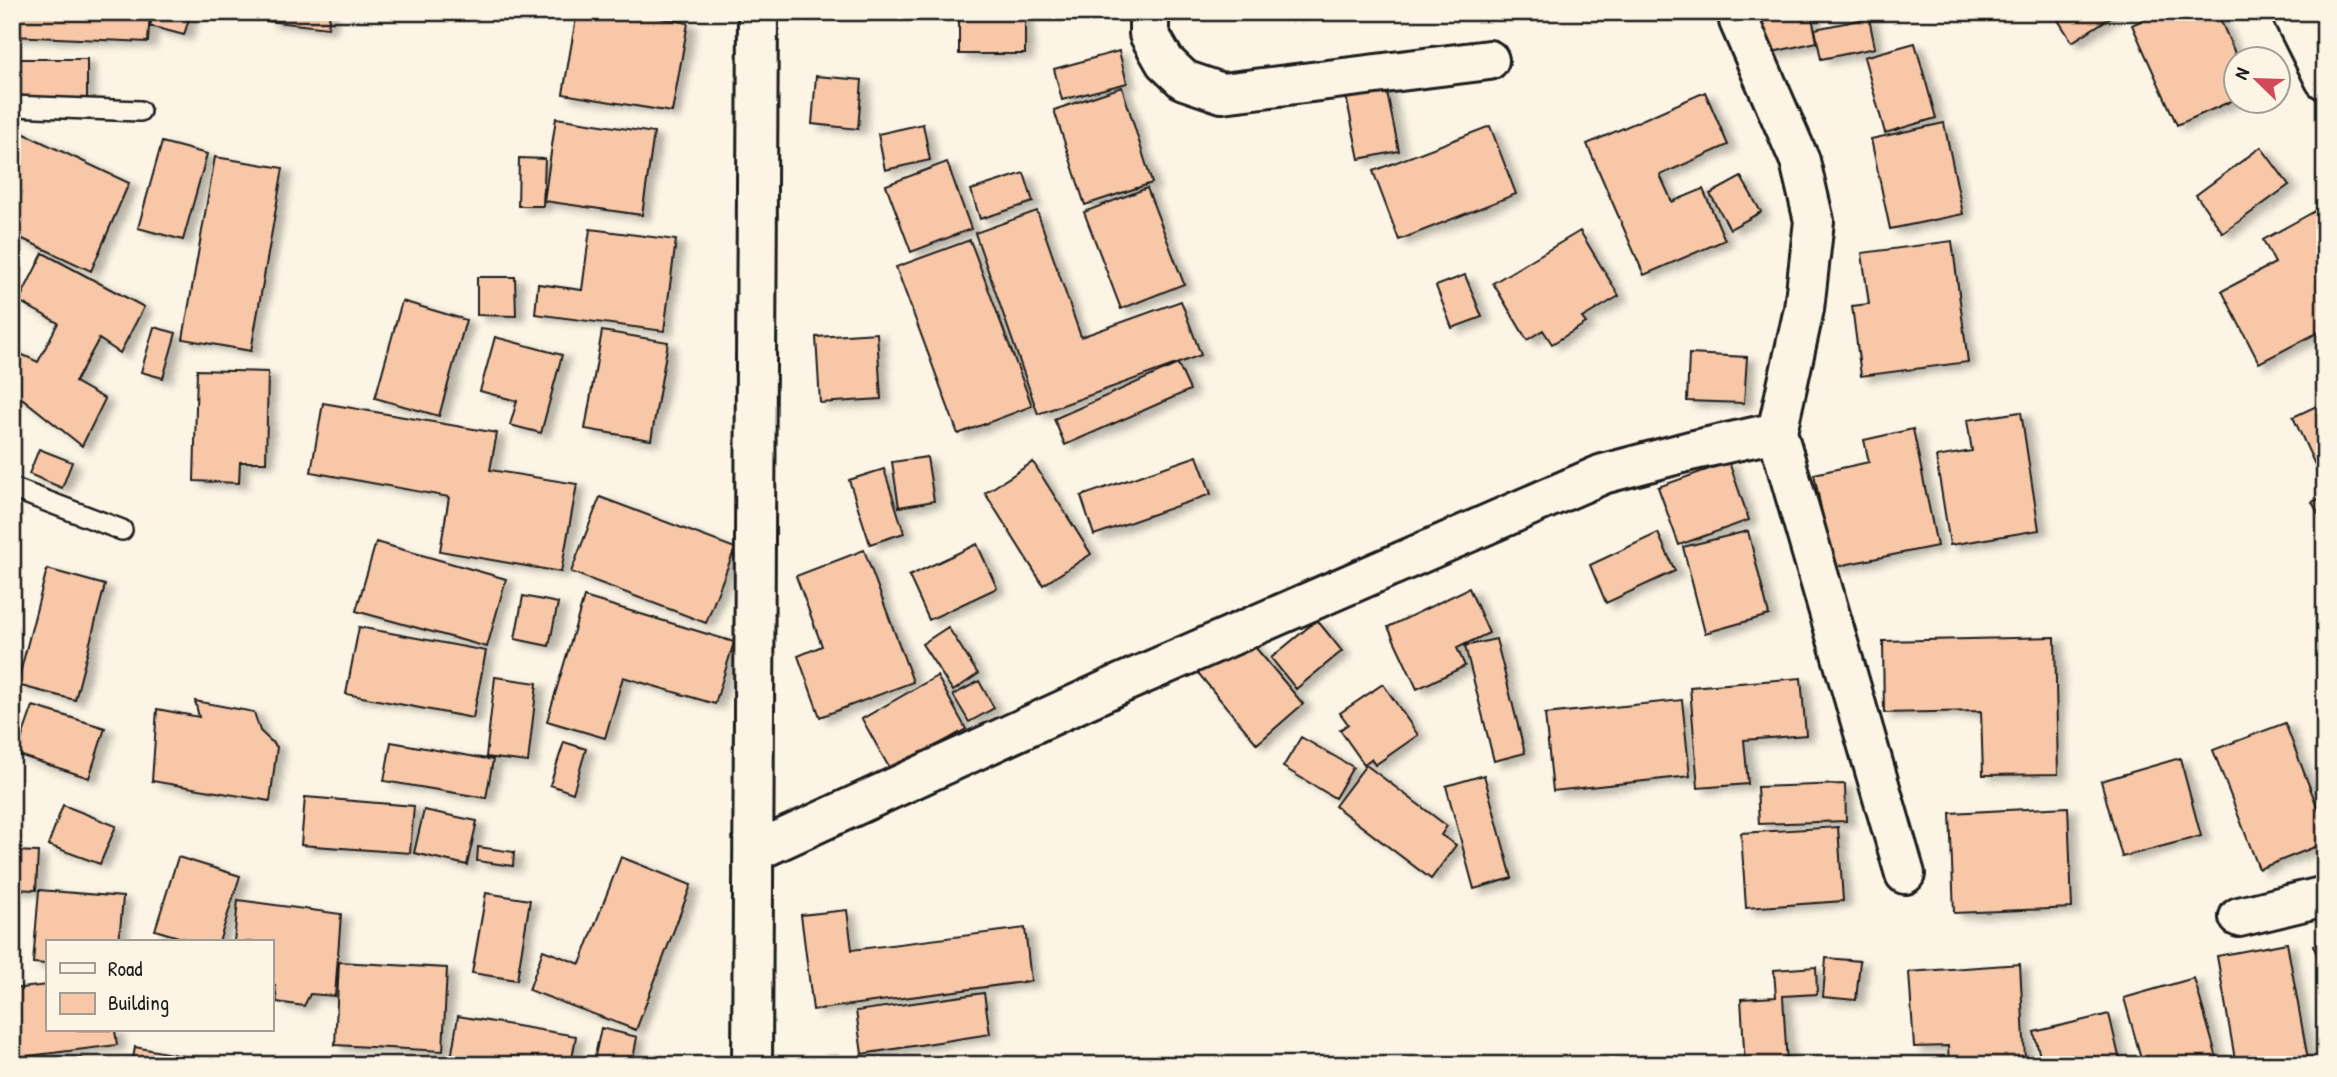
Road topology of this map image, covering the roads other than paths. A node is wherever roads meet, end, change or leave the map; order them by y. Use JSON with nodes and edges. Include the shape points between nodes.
{"nodes":[{"id":1,"x":758,"y":12,"type":"edge"},
{"id":2,"x":1149,"y":12,"type":"edge"},
{"id":3,"x":2291,"y":12,"type":"edge"},
{"id":4,"x":1739,"y":21,"type":"dead end"},
{"id":5,"x":1489,"y":60,"type":"dead end"},
{"id":6,"x":2325,"y":80,"type":"edge"},
{"id":7,"x":12,"y":106,"type":"edge"},
{"id":8,"x":140,"y":111,"type":"dead end"},
{"id":9,"x":1777,"y":432,"type":"junction"},
{"id":10,"x":12,"y":488,"type":"edge"},
{"id":11,"x":122,"y":530,"type":"dead end"},
{"id":12,"x":754,"y":852,"type":"junction"},
{"id":13,"x":1905,"y":874,"type":"dead end"},
{"id":14,"x":2325,"y":896,"type":"edge"},
{"id":15,"x":2239,"y":917,"type":"dead end"},
{"id":16,"x":752,"y":1065,"type":"edge"}],
"edges":[{"from":1,"to":12,"type":"street"},
{"from":2,"to":5,"type":"street","via":[[1149,34],[1165,62],[1184,80],[1222,93]]},
{"from":3,"to":6,"type":"street"},
{"from":4,"to":9,"type":"street","via":[[1800,161],[1814,221],[1804,309]]},
{"from":7,"to":8,"type":"lane"},
{"from":9,"to":12,"type":"street","via":[[1603,474],[1118,685]]},
{"from":9,"to":13,"type":"street"},
{"from":10,"to":11,"type":"lane"},
{"from":12,"to":16,"type":"street"},
{"from":14,"to":15,"type":"street"}]}
